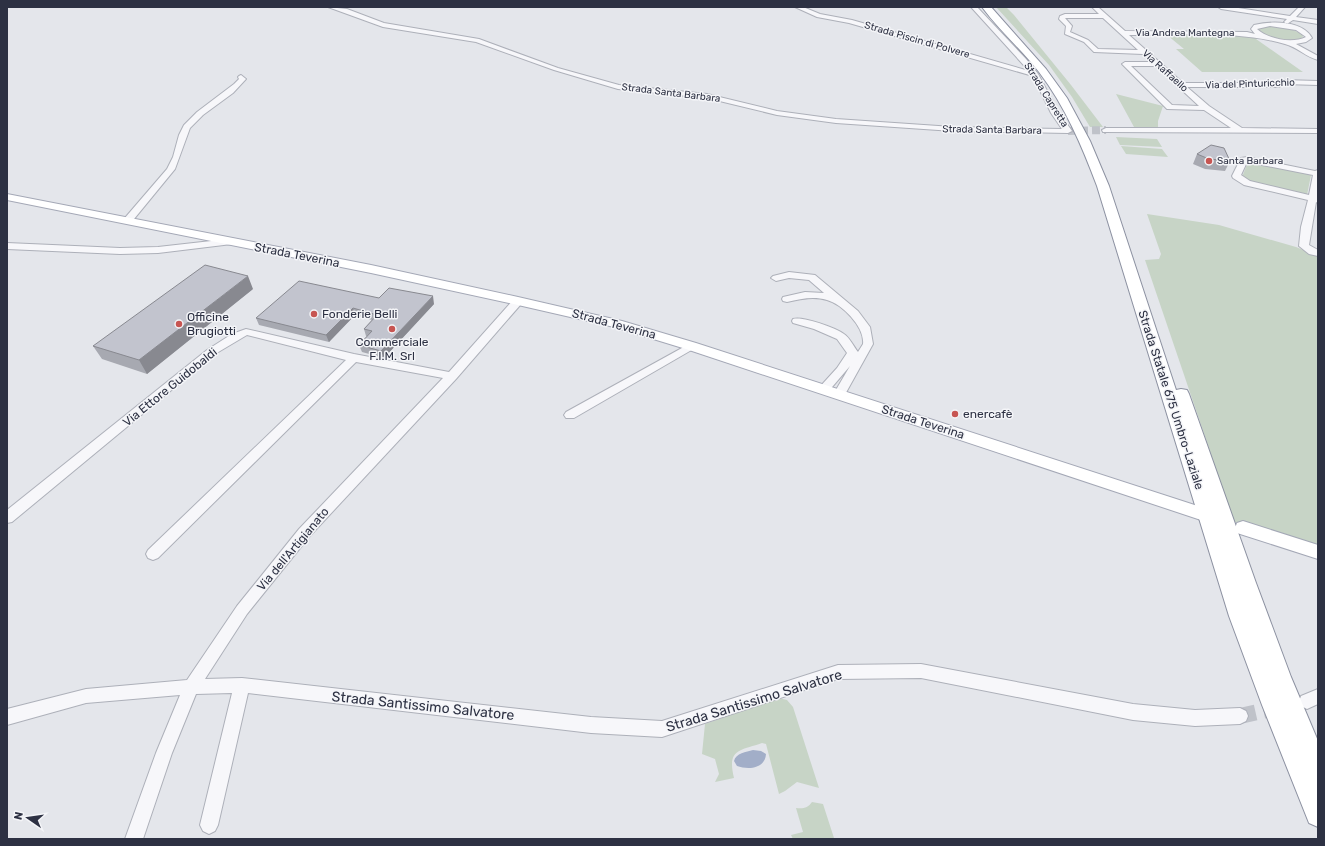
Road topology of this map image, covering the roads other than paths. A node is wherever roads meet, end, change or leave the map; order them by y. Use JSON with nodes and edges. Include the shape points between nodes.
{"nodes":[{"id":1,"x":331,"y":7,"type":"edge"},
{"id":2,"x":798,"y":7,"type":"edge"},
{"id":3,"x":974,"y":7,"type":"edge"},
{"id":4,"x":986,"y":7,"type":"edge"},
{"id":5,"x":991,"y":7,"type":"edge"},
{"id":6,"x":1095,"y":7,"type":"edge"},
{"id":7,"x":1221,"y":7,"type":"edge"},
{"id":8,"x":1302,"y":7,"type":"edge"},
{"id":9,"x":1229,"y":8,"type":"edge"},
{"id":10,"x":1105,"y":16,"type":"junction"},
{"id":11,"x":1288,"y":20,"type":"junction"},
{"id":12,"x":1318,"y":22,"type":"edge"},
{"id":13,"x":1274,"y":25,"type":"junction"},
{"id":14,"x":1293,"y":28,"type":"junction"},
{"id":15,"x":1254,"y":31,"type":"junction"},
{"id":16,"x":1123,"y":33,"type":"junction"},
{"id":17,"x":1247,"y":34,"type":"junction"},
{"id":18,"x":1264,"y":37,"type":"junction"},
{"id":19,"x":1315,"y":38,"type":"dead end"},
{"id":20,"x":1302,"y":40,"type":"junction"},
{"id":21,"x":1144,"y":52,"type":"junction"},
{"id":22,"x":1318,"y":59,"type":"edge"},
{"id":23,"x":1157,"y":64,"type":"junction"},
{"id":24,"x":1036,"y":76,"type":"junction"},
{"id":25,"x":241,"y":77,"type":"dead end"},
{"id":26,"x":1318,"y":83,"type":"edge"},
{"id":27,"x":1181,"y":85,"type":"junction"},
{"id":28,"x":1206,"y":108,"type":"junction"},
{"id":29,"x":1106,"y":130,"type":"tunnel mouth"},
{"id":30,"x":1239,"y":130,"type":"junction"},
{"id":31,"x":1068,"y":131,"type":"joint"},
{"id":32,"x":1318,"y":131,"type":"edge"},
{"id":33,"x":1318,"y":173,"type":"edge"},
{"id":34,"x":7,"y":197,"type":"edge"},
{"id":35,"x":1315,"y":200,"type":"edge"},
{"id":36,"x":127,"y":221,"type":"junction"},
{"id":37,"x":230,"y":242,"type":"junction"},
{"id":38,"x":7,"y":246,"type":"edge"},
{"id":39,"x":1315,"y":253,"type":"edge"},
{"id":40,"x":776,"y":278,"type":"dead end"},
{"id":41,"x":787,"y":299,"type":"dead end"},
{"id":42,"x":836,"y":299,"type":"junction"},
{"id":43,"x":518,"y":301,"type":"junction"},
{"id":44,"x":797,"y":321,"type":"dead end"},
{"id":45,"x":691,"y":346,"type":"junction"},
{"id":46,"x":354,"y":358,"type":"junction"},
{"id":47,"x":452,"y":376,"type":"junction"},
{"id":48,"x":824,"y":390,"type":"junction"},
{"id":49,"x":839,"y":395,"type":"junction"},
{"id":50,"x":570,"y":415,"type":"dead end"},
{"id":51,"x":1204,"y":515,"type":"dead end"},
{"id":52,"x":7,"y":518,"type":"edge"},
{"id":53,"x":1243,"y":528,"type":"dead end"},
{"id":54,"x":1318,"y":552,"type":"edge"},
{"id":55,"x":153,"y":554,"type":"dead end"},
{"id":56,"x":242,"y":685,"type":"junction"},
{"id":57,"x":190,"y":687,"type":"junction"},
{"id":58,"x":1240,"y":716,"type":"tunnel mouth"},
{"id":59,"x":7,"y":717,"type":"edge"},
{"id":60,"x":1318,"y":769,"type":"edge"},
{"id":61,"x":1318,"y":814,"type":"edge"},
{"id":62,"x":210,"y":825,"type":"dead end"},
{"id":63,"x":134,"y":839,"type":"edge"}],
"edges":[{"from":1,"to":31,"type":"street","name":"Strada Santa Barbara","via":[[383,25],[477,40],[556,69],[618,87],[707,96],[777,113],[836,121],[953,130]]},
{"from":2,"to":24,"type":"street","name":"Strada Piscin di Polvere","via":[[819,16],[850,21]]},
{"from":3,"to":24,"type":"street","name":"Strada Capretta"},
{"from":4,"to":61,"type":"highway","name":"Strada Statale 675 Umbro-Laziale","via":[[1050,81],[1072,116],[1093,159],[1240,616]]},
{"from":5,"to":60,"type":"highway","name":"Strada Statale 675 Umbro-Laziale","via":[[1061,86],[1101,160],[1257,618]]},
{"from":6,"to":10,"type":"street","name":"Via Raffaello"},
{"from":7,"to":9,"type":"street"},
{"from":8,"to":11,"type":"street"},
{"from":9,"to":11,"type":"street"},
{"from":10,"to":16,"type":"street","name":"Via Raffaello"},
{"from":10,"to":21,"type":"street","via":[[1062,17],[1069,26],[1067,33],[1086,41],[1096,52]]},
{"from":11,"to":12,"type":"street"},
{"from":11,"to":13,"type":"street"},
{"from":11,"to":14,"type":"street"},
{"from":13,"to":14,"type":"street"},
{"from":13,"to":15,"type":"street","name":"Via Andrea Mantegna","via":[[1259,25]]},
{"from":14,"to":20,"type":"street"},
{"from":15,"to":17,"type":"street","name":"Via Andrea Mantegna"},
{"from":15,"to":18,"type":"street"},
{"from":16,"to":17,"type":"street","name":"Via Andrea Mantegna"},
{"from":16,"to":21,"type":"street","name":"Via Raffaello"},
{"from":17,"to":18,"type":"street","name":"Via Andrea Mantegna"},
{"from":18,"to":20,"type":"street","name":"Via Andrea Mantegna","via":[[1282,41]]},
{"from":19,"to":20,"type":"street"},
{"from":20,"to":22,"type":"street","via":[[1307,54],[1303,56]]},
{"from":21,"to":23,"type":"street","name":"Via Raffaello"},
{"from":23,"to":27,"type":"street","name":"Via Raffaello"},
{"from":23,"to":28,"type":"street","via":[[1125,64],[1170,107]]},
{"from":24,"to":31,"type":"street","name":"Strada Capretta","via":[[1055,113]]},
{"from":25,"to":36,"type":"street","via":[[243,79],[236,86],[187,127],[169,173]]},
{"from":26,"to":27,"type":"street","name":"Via del Pinturicchio"},
{"from":27,"to":28,"type":"street","name":"Via Raffaello"},
{"from":28,"to":30,"type":"street","name":"Via Raffaello"},
{"from":29,"to":30,"type":"street"},
{"from":30,"to":32,"type":"street"},
{"from":33,"to":35,"type":"street"},
{"from":33,"to":35,"type":"street","via":[[1247,159],[1236,176],[1247,183]]},
{"from":34,"to":36,"type":"main road","name":"Strada Teverina"},
{"from":35,"to":39,"type":"street","via":[[1306,227],[1304,246]]},
{"from":36,"to":37,"type":"main road","name":"Strada Teverina"},
{"from":37,"to":38,"type":"street","via":[[158,250],[120,251]]},
{"from":37,"to":43,"type":"main road","name":"Strada Teverina"},
{"from":40,"to":42,"type":"street","via":[[788,275],[812,277]]},
{"from":41,"to":42,"type":"street","via":[[819,294]]},
{"from":42,"to":49,"type":"street","via":[[854,313],[865,327],[868,344]]},
{"from":43,"to":45,"type":"main road","name":"Strada Teverina","via":[[617,324]]},
{"from":43,"to":47,"type":"street","name":"Via dell'Artigianato"},
{"from":44,"to":48,"type":"street","via":[[818,326],[841,337],[853,353]]},
{"from":45,"to":48,"type":"main road","name":"Strada Teverina"},
{"from":45,"to":50,"type":"street"},
{"from":46,"to":47,"type":"street","name":"Via Ettore Guidobaldi"},
{"from":46,"to":52,"type":"street","name":"Via Ettore Guidobaldi","via":[[246,332],[236,336],[211,352]]},
{"from":46,"to":55,"type":"street"},
{"from":47,"to":57,"type":"street","name":"Via dell'Artigianato","via":[[304,533],[242,610]]},
{"from":48,"to":49,"type":"main road","name":"Strada Teverina"},
{"from":49,"to":51,"type":"main road","name":"Strada Teverina"},
{"from":53,"to":54,"type":"main road"},
{"from":56,"to":57,"type":"street","name":"Strada Santissimo Salvatore"},
{"from":56,"to":58,"type":"street","name":"Strada Santissimo Salvatore","via":[[583,724],[662,729],[838,672],[921,671],[1134,712],[1195,718]]},
{"from":56,"to":62,"type":"street"},
{"from":57,"to":59,"type":"street","name":"Strada Santissimo Salvatore","via":[[86,696]]},
{"from":57,"to":63,"type":"street","name":"Via dell'Artigianato"}]}
